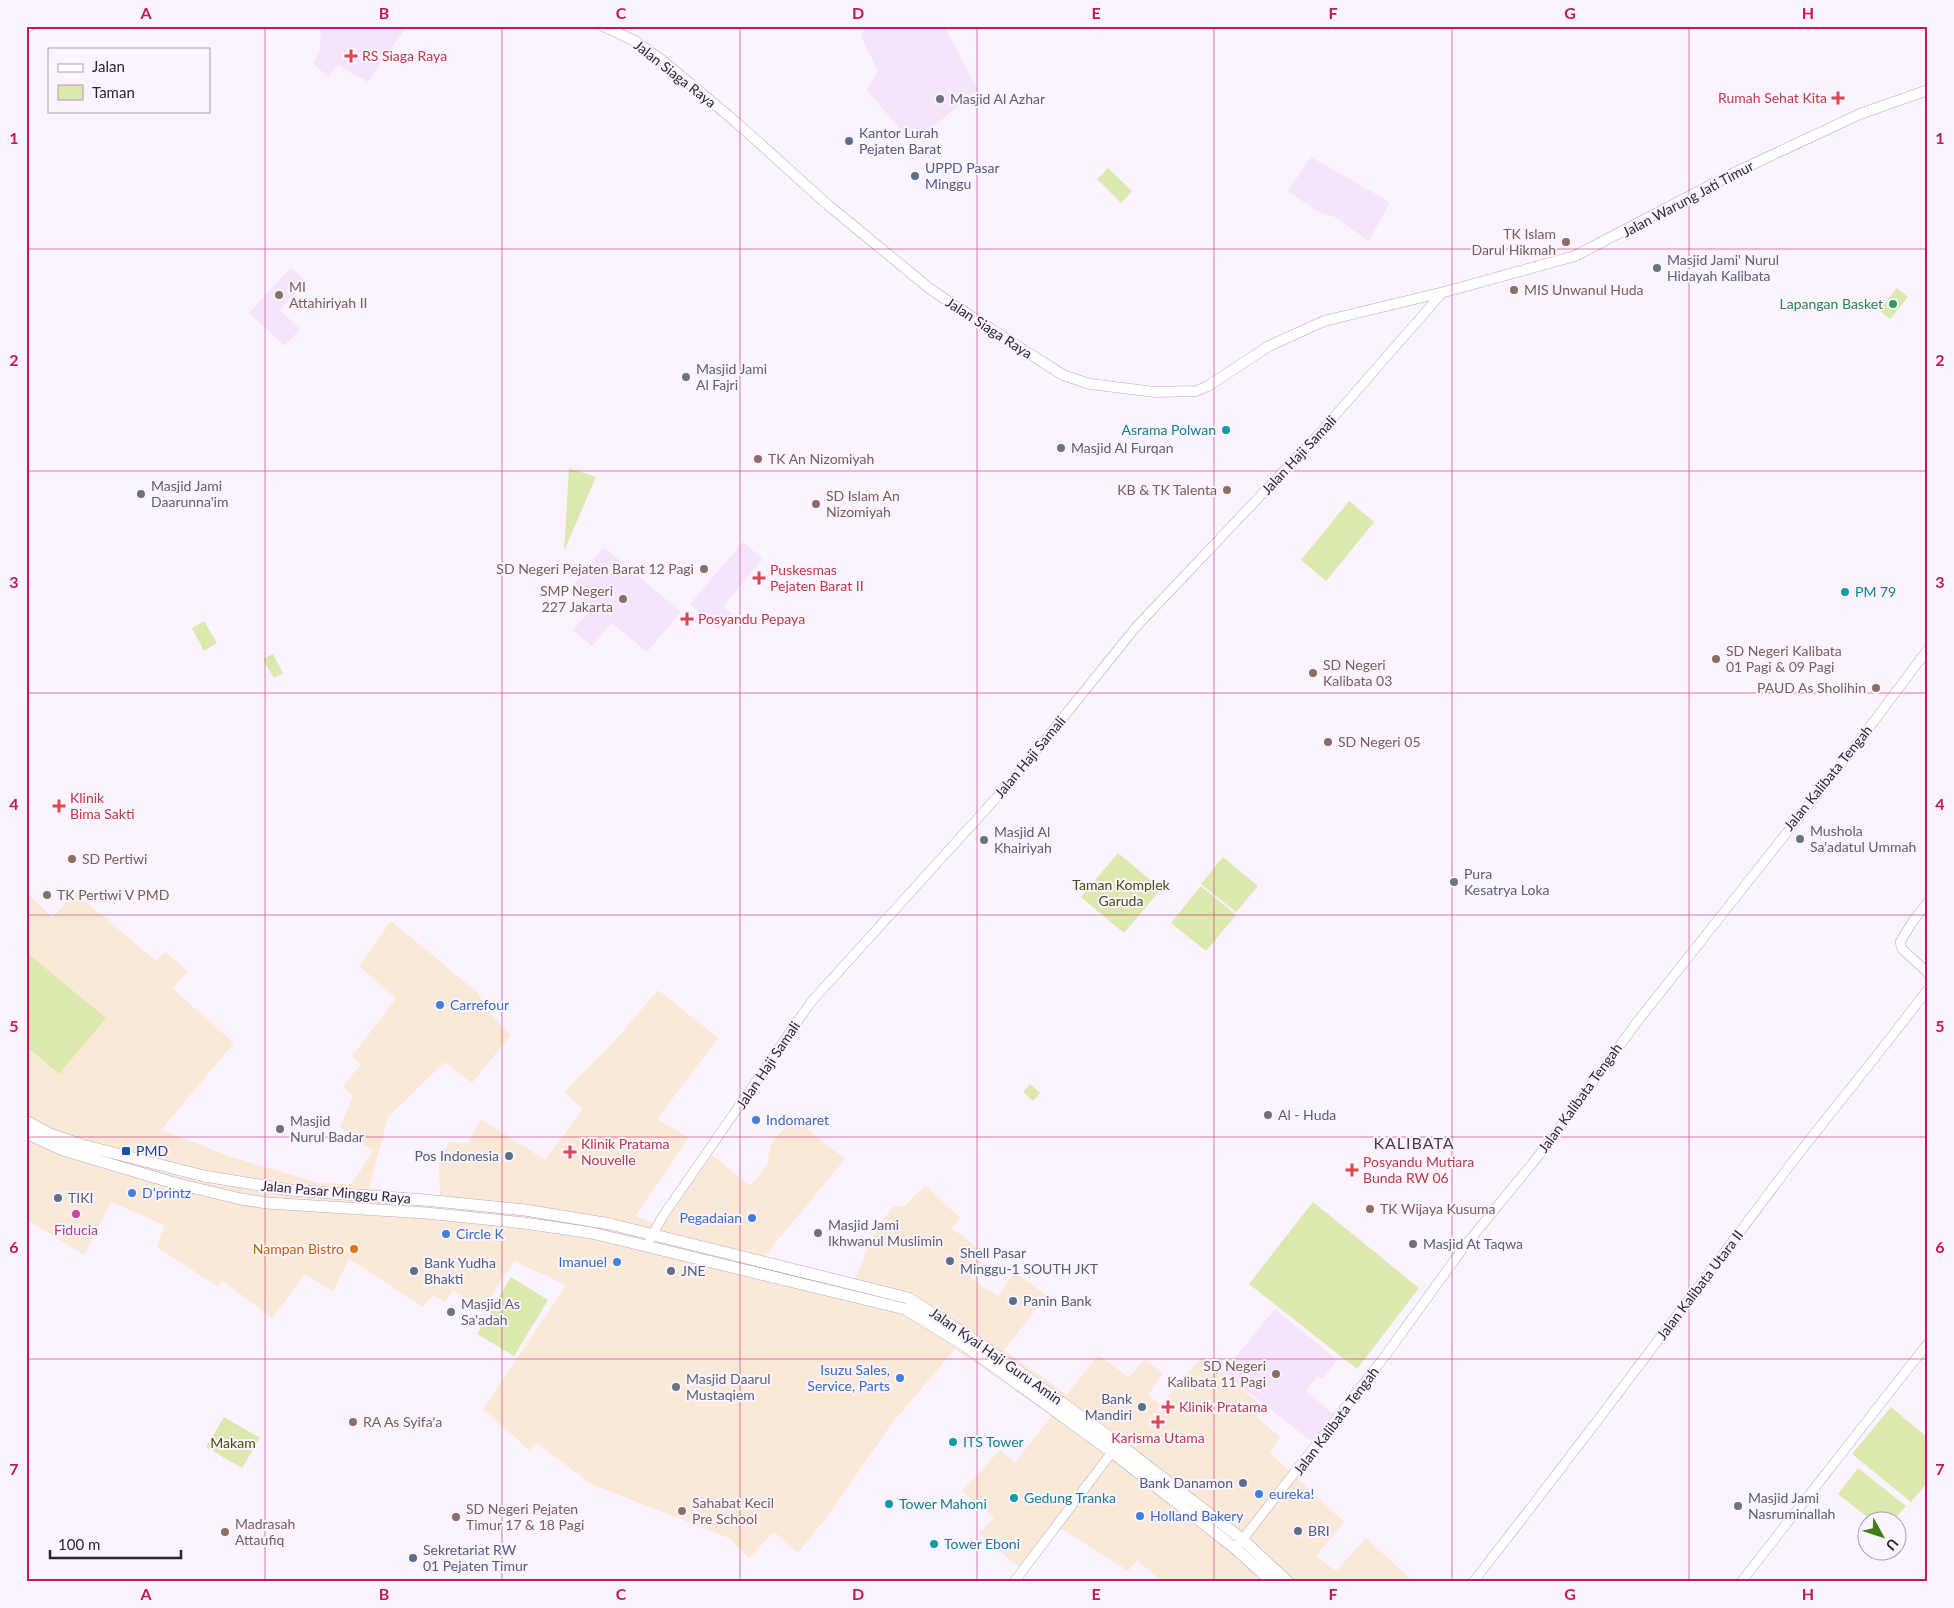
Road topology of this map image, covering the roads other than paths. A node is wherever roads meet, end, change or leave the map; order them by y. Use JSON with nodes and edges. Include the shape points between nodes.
{"nodes":[{"id":1,"x":603,"y":26,"type":"edge"},
{"id":2,"x":1928,"y":90,"type":"edge"},
{"id":3,"x":1443,"y":292,"type":"junction"},
{"id":4,"x":1928,"y":649,"type":"edge"},
{"id":5,"x":1928,"y":902,"type":"edge"},
{"id":6,"x":1928,"y":973,"type":"edge"},
{"id":7,"x":1928,"y":989,"type":"edge"},
{"id":8,"x":26,"y":1121,"type":"edge"},
{"id":9,"x":26,"y":1133,"type":"edge"},
{"id":10,"x":654,"y":1231,"type":"junction"},
{"id":11,"x":647,"y":1246,"type":"junction"},
{"id":12,"x":1928,"y":1343,"type":"edge"},
{"id":13,"x":1115,"y":1448,"type":"junction"},
{"id":14,"x":1242,"y":1541,"type":"junction"},
{"id":15,"x":1014,"y":1582,"type":"edge"},
{"id":16,"x":1272,"y":1582,"type":"edge"},
{"id":17,"x":1288,"y":1582,"type":"edge"},
{"id":18,"x":1474,"y":1582,"type":"edge"},
{"id":19,"x":1742,"y":1582,"type":"edge"}],
"edges":[{"from":1,"to":3,"type":"main road","name":"Jalan Siaga Raya","via":[[635,41],[663,61],[929,288],[1063,375],[1079,381],[1155,392],[1196,391],[1222,379],[1269,346],[1319,323]]},
{"from":2,"to":3,"type":"main road","name":"Jalan Warung Jati Timur","via":[[1844,121],[1736,172],[1575,256]]},
{"from":3,"to":10,"type":"street","name":"Jalan Haji Samali","via":[[1318,435],[1136,627],[1016,776],[811,1002]]},
{"from":4,"to":14,"type":"street","name":"Jalan Kalibata Tengah","via":[[1853,749],[1636,1022],[1540,1154],[1464,1247],[1385,1356]]},
{"from":5,"to":6,"type":"street","via":[[1901,937],[1900,945]]},
{"from":7,"to":18,"type":"street","name":"Jalan Kalibata Utara II"},
{"from":8,"to":10,"type":"main road","name":"Jalan Pasar Minggu Raya","via":[[82,1145],[236,1183],[525,1210]]},
{"from":9,"to":11,"type":"main road","name":"Jalan Pasar Minggu Raya","via":[[62,1150],[174,1183],[267,1203],[524,1223],[592,1233]]},
{"from":10,"to":11,"type":"street","name":"Jalan Haji Samali"},
{"from":10,"to":13,"type":"main road","name":"Jalan Kyai Haji Guru Amin","via":[[908,1298],[982,1345]]},
{"from":11,"to":13,"type":"main road","name":"Jalan Kyai Haji Guru Amin","via":[[910,1312]]},
{"from":12,"to":19,"type":"street"},
{"from":13,"to":14,"type":"main road","name":"Jalan Kyai Haji Guru Amin"},
{"from":13,"to":15,"type":"street"},
{"from":14,"to":16,"type":"main road","name":"Jalan Kyai Haji Guru Amin"},
{"from":14,"to":17,"type":"main road","name":"Jalan Kyai Haji Guru Amin"}]}
